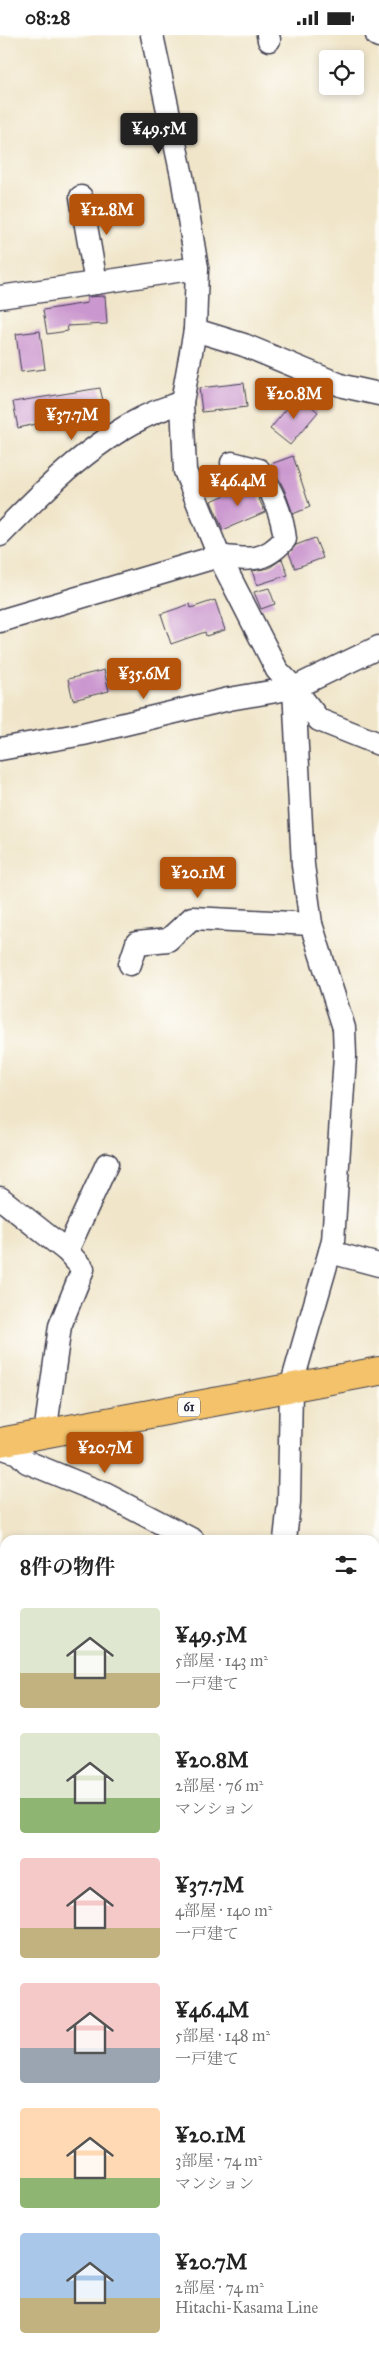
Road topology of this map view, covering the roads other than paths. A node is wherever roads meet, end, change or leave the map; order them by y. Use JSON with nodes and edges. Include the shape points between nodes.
{"nodes":[{"id":1,"x":152,"y":35,"type":"edge"},
{"id":2,"x":80,"y":197,"type":"dead end"},
{"id":3,"x":197,"y":268,"type":"junction"},
{"id":4,"x":96,"y":283,"type":"junction"},
{"id":5,"x":0,"y":297,"type":"edge"},
{"id":6,"x":195,"y":330,"type":"junction"},
{"id":7,"x":379,"y":394,"type":"edge"},
{"id":8,"x":182,"y":401,"type":"junction"},
{"id":9,"x":232,"y":463,"type":"dead end"},
{"id":10,"x":0,"y":535,"type":"edge"},
{"id":11,"x":219,"y":556,"type":"junction"},
{"id":12,"x":0,"y":621,"type":"edge"},
{"id":13,"x":379,"y":647,"type":"edge"},
{"id":14,"x":294,"y":688,"type":"junction"},
{"id":15,"x":379,"y":744,"type":"edge"},
{"id":16,"x":0,"y":749,"type":"edge"},
{"id":17,"x":311,"y":924,"type":"junction"},
{"id":18,"x":130,"y":964,"type":"dead end"},
{"id":19,"x":107,"y":1164,"type":"dead end"},
{"id":20,"x":0,"y":1198,"type":"edge"},
{"id":21,"x":67,"y":1251,"type":"junction"},
{"id":22,"x":330,"y":1252,"type":"junction"},
{"id":23,"x":379,"y":1265,"type":"edge"},
{"id":24,"x":379,"y":1371,"type":"edge"},
{"id":25,"x":290,"y":1387,"type":"junction"},
{"id":26,"x":45,"y":1434,"type":"junction"},
{"id":27,"x":0,"y":1443,"type":"edge"},
{"id":28,"x":0,"y":1447,"type":"edge"},
{"id":29,"x":183,"y":1535,"type":"edge"},
{"id":30,"x":286,"y":1535,"type":"edge"}],
"edges":[{"from":1,"to":3,"type":"street","via":[[182,175]]},
{"from":2,"to":4,"type":"street"},
{"from":3,"to":4,"type":"street"},
{"from":3,"to":6,"type":"street"},
{"from":4,"to":5,"type":"street"},
{"from":6,"to":7,"type":"street","via":[[244,345],[344,386]]},
{"from":6,"to":8,"type":"street"},
{"from":8,"to":10,"type":"street","via":[[142,417],[92,449],[40,494]]},
{"from":8,"to":11,"type":"street","via":[[185,471]]},
{"from":9,"to":11,"type":"street","via":[[259,470],[274,497],[284,539],[273,553],[249,560]]},
{"from":11,"to":12,"type":"street"},
{"from":11,"to":14,"type":"street","via":[[276,670]]},
{"from":13,"to":14,"type":"street"},
{"from":14,"to":15,"type":"street","via":[[318,720]]},
{"from":14,"to":16,"type":"street"},
{"from":14,"to":17,"type":"street","via":[[304,865]]},
{"from":17,"to":18,"type":"street","via":[[192,918],[168,940],[138,943]]},
{"from":17,"to":22,"type":"street","via":[[344,1028],[342,1122]]},
{"from":19,"to":21,"type":"street"},
{"from":20,"to":21,"type":"street"},
{"from":21,"to":26,"type":"street","via":[[83,1269],[60,1326]]},
{"from":22,"to":23,"type":"street"},
{"from":22,"to":25,"type":"street"},
{"from":24,"to":25,"type":"main road","number":"61"},
{"from":25,"to":26,"type":"main road","number":"61"},
{"from":25,"to":30,"type":"street"},
{"from":26,"to":27,"type":"main road","number":"61"},
{"from":28,"to":29,"type":"street"}]}
